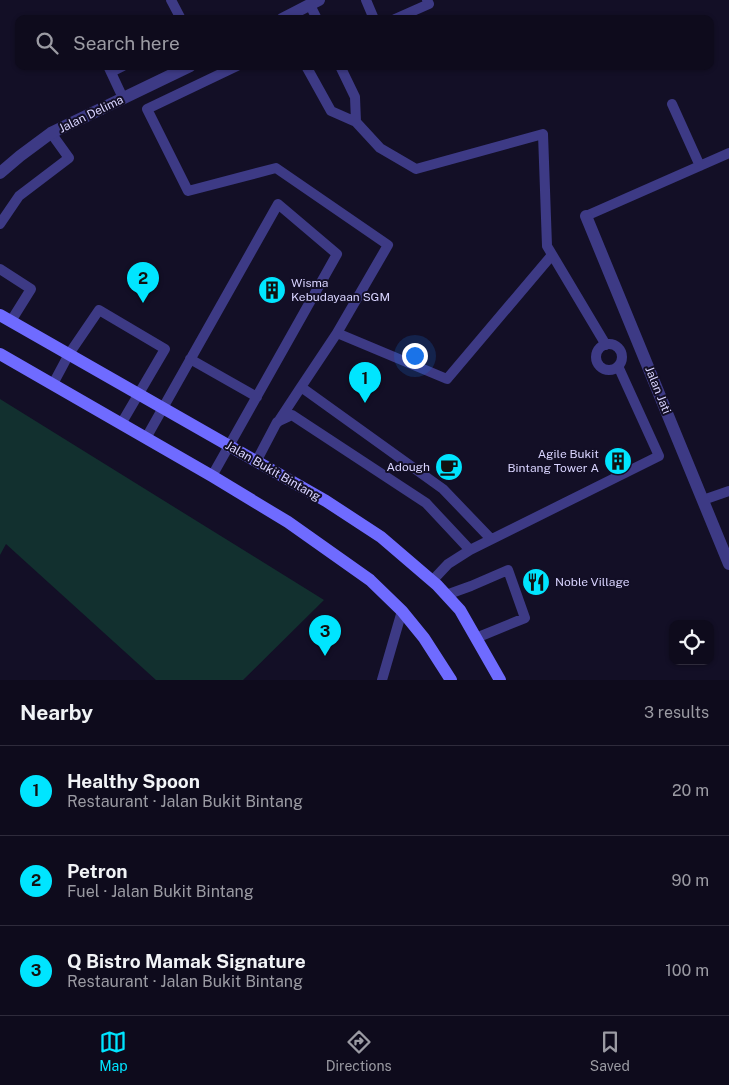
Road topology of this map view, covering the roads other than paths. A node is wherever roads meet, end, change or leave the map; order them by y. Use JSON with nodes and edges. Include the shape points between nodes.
{"nodes":[{"id":1,"x":171,"y":0,"type":"edge"},
{"id":2,"x":366,"y":0,"type":"edge"},
{"id":3,"x":427,"y":0,"type":"edge"},
{"id":4,"x":315,"y":2,"type":"edge"},
{"id":5,"x":179,"y":15,"type":"edge"},
{"id":6,"x":290,"y":15,"type":"edge"},
{"id":7,"x":317,"y":15,"type":"edge"},
{"id":8,"x":372,"y":15,"type":"edge"},
{"id":9,"x":404,"y":15,"type":"edge"},
{"id":10,"x":109,"y":70,"type":"edge"},
{"id":11,"x":182,"y":70,"type":"edge"},
{"id":12,"x":229,"y":70,"type":"edge"},
{"id":13,"x":308,"y":70,"type":"edge"},
{"id":14,"x":342,"y":70,"type":"edge"},
{"id":15,"x":355,"y":97,"type":"junction"},
{"id":16,"x":123,"y":98,"type":"junction"},
{"id":17,"x":672,"y":104,"type":"dead end"},
{"id":18,"x":331,"y":111,"type":"junction"},
{"id":19,"x":356,"y":122,"type":"junction"},
{"id":20,"x":51,"y":133,"type":"junction"},
{"id":21,"x":729,"y":153,"type":"edge"},
{"id":22,"x":700,"y":166,"type":"junction"},
{"id":23,"x":0,"y":173,"type":"edge"},
{"id":24,"x":586,"y":216,"type":"joint"},
{"id":25,"x":0,"y":224,"type":"edge"},
{"id":26,"x":552,"y":255,"type":"junction"},
{"id":27,"x":0,"y":269,"type":"edge"},
{"id":28,"x":5,"y":318,"type":"edge"},
{"id":29,"x":337,"y":333,"type":"junction"},
{"id":30,"x":606,"y":345,"type":"junction"},
{"id":31,"x":0,"y":354,"type":"edge"},
{"id":32,"x":69,"y":354,"type":"junction"},
{"id":33,"x":190,"y":359,"type":"junction"},
{"id":34,"x":618,"y":366,"type":"junction"},
{"id":35,"x":53,"y":384,"type":"junction"},
{"id":36,"x":301,"y":387,"type":"junction"},
{"id":37,"x":138,"y":394,"type":"junction"},
{"id":38,"x":256,"y":397,"type":"junction"},
{"id":39,"x":163,"y":408,"type":"junction"},
{"id":40,"x":278,"y":422,"type":"junction"},
{"id":41,"x":121,"y":424,"type":"junction"},
{"id":42,"x":146,"y":438,"type":"junction"},
{"id":43,"x":229,"y":446,"type":"junction"},
{"id":44,"x":256,"y":462,"type":"junction"},
{"id":45,"x":212,"y":476,"type":"junction"},
{"id":46,"x":729,"y":491,"type":"edge"},
{"id":47,"x":703,"y":500,"type":"junction"},
{"id":48,"x":491,"y":539,"type":"junction"},
{"id":49,"x":470,"y":550,"type":"junction"},
{"id":50,"x":729,"y":564,"type":"edge"},
{"id":51,"x":432,"y":581,"type":"junction"},
{"id":52,"x":446,"y":595,"type":"junction"},
{"id":53,"x":402,"y":611,"type":"junction"},
{"id":54,"x":476,"y":638,"type":"junction"},
{"id":55,"x":382,"y":680,"type":"edge"},
{"id":56,"x":451,"y":680,"type":"edge"},
{"id":57,"x":500,"y":680,"type":"edge"}],
"edges":[{"from":1,"to":5,"type":"lane"},
{"from":2,"to":8,"type":"lane"},
{"from":3,"to":9,"type":"lane","via":[[429,4]]},
{"from":4,"to":6,"type":"street"},
{"from":4,"to":7,"type":"lane"},
{"from":10,"to":16,"type":"lane"},
{"from":11,"to":16,"type":"street","name":"Jalan Delima"},
{"from":12,"to":29,"type":"lane","via":[[147,109],[188,191],[276,168],[388,245]]},
{"from":13,"to":18,"type":"lane"},
{"from":14,"to":15,"type":"lane"},
{"from":15,"to":18,"type":"lane","via":[[346,110]]},
{"from":15,"to":19,"type":"lane"},
{"from":16,"to":20,"type":"street","name":"Jalan Delima"},
{"from":17,"to":22,"type":"lane"},
{"from":18,"to":19,"type":"lane"},
{"from":19,"to":26,"type":"lane","via":[[380,148],[416,169],[543,134],[547,246]]},
{"from":20,"to":23,"type":"street","name":"Jalan Delima"},
{"from":20,"to":25,"type":"lane","via":[[69,158],[19,196]]},
{"from":21,"to":22,"type":"lane"},
{"from":22,"to":24,"type":"lane"},
{"from":24,"to":47,"type":"street","name":"Jalan Jati"},
{"from":26,"to":29,"type":"lane","via":[[447,379]]},
{"from":26,"to":30,"type":"lane"},
{"from":27,"to":28,"type":"lane","via":[[31,288]]},
{"from":28,"to":32,"type":"main road","name":"Jalan Bukit Bintang"},
{"from":29,"to":36,"type":"lane"},
{"from":30,"to":34,"type":"lane","via":[[614,345],[621,351],[622,359]]},
{"from":30,"to":34,"type":"lane","via":[[597,353],[599,365],[610,370]]},
{"from":31,"to":35,"type":"main road"},
{"from":32,"to":35,"type":"lane"},
{"from":32,"to":37,"type":"main road","name":"Jalan Bukit Bintang"},
{"from":32,"to":37,"type":"lane","via":[[99,310],[165,349]]},
{"from":33,"to":38,"type":"lane"},
{"from":33,"to":38,"type":"lane","via":[[278,204],[337,254]]},
{"from":33,"to":39,"type":"lane"},
{"from":34,"to":48,"type":"lane","via":[[659,456]]},
{"from":35,"to":41,"type":"main road"},
{"from":36,"to":40,"type":"lane"},
{"from":36,"to":48,"type":"lane","via":[[443,489]]},
{"from":37,"to":39,"type":"main road","name":"Jalan Bukit Bintang"},
{"from":37,"to":41,"type":"lane"},
{"from":38,"to":43,"type":"lane"},
{"from":39,"to":42,"type":"lane"},
{"from":39,"to":43,"type":"main road","name":"Jalan Bukit Bintang"},
{"from":40,"to":44,"type":"lane"},
{"from":40,"to":49,"type":"lane","via":[[292,415],[426,503]]},
{"from":41,"to":42,"type":"main road"},
{"from":42,"to":45,"type":"main road"},
{"from":43,"to":44,"type":"main road","name":"Jalan Bukit Bintang"},
{"from":43,"to":45,"type":"lane"},
{"from":44,"to":51,"type":"main road","name":"Jalan Bukit Bintang","via":[[326,501],[381,537]]},
{"from":45,"to":53,"type":"main road","via":[[296,527],[370,580]]},
{"from":46,"to":47,"type":"lane"},
{"from":47,"to":50,"type":"street","name":"Jalan Jati"},
{"from":48,"to":49,"type":"lane"},
{"from":49,"to":51,"type":"lane","via":[[448,564]]},
{"from":51,"to":52,"type":"main road","name":"Jalan Bukit Bintang"},
{"from":52,"to":54,"type":"main road","name":"Jalan Bukit Bintang","via":[[460,610]]},
{"from":52,"to":54,"type":"lane","via":[[508,570],[524,618]]},
{"from":53,"to":55,"type":"lane"},
{"from":53,"to":56,"type":"main road"},
{"from":54,"to":57,"type":"main road","name":"Jalan Bukit Bintang"}]}
